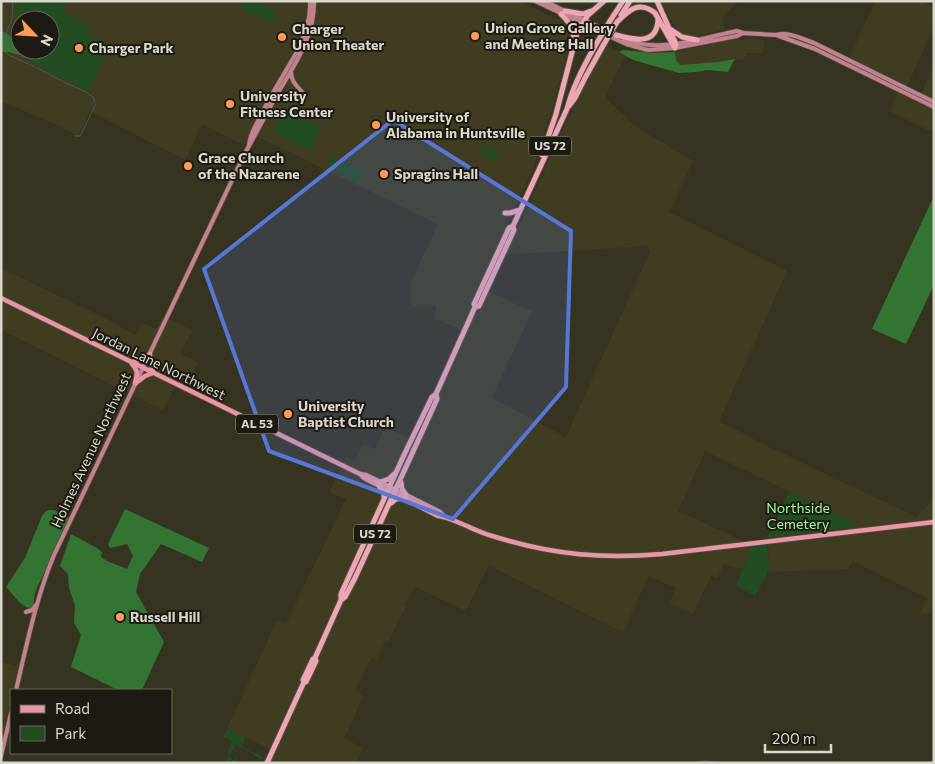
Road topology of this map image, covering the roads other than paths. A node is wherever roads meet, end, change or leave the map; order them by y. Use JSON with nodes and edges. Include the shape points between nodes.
{"nodes":[{"id":1,"x":310,"y":1,"type":"edge"},
{"id":2,"x":314,"y":1,"type":"edge"},
{"id":3,"x":535,"y":1,"type":"edge"},
{"id":4,"x":544,"y":1,"type":"edge"},
{"id":5,"x":604,"y":1,"type":"edge"},
{"id":6,"x":623,"y":1,"type":"edge"},
{"id":7,"x":630,"y":1,"type":"edge"},
{"id":8,"x":657,"y":1,"type":"edge"},
{"id":9,"x":592,"y":11,"type":"junction"},
{"id":10,"x":563,"y":12,"type":"junction"},
{"id":11,"x":658,"y":18,"type":"junction"},
{"id":12,"x":584,"y":22,"type":"junction"},
{"id":13,"x":617,"y":22,"type":"junction"},
{"id":14,"x":670,"y":28,"type":"junction"},
{"id":15,"x":743,"y":33,"type":"junction"},
{"id":16,"x":616,"y":35,"type":"junction"},
{"id":17,"x":776,"y":35,"type":"junction"},
{"id":18,"x":696,"y":40,"type":"junction"},
{"id":19,"x":575,"y":41,"type":"junction"},
{"id":20,"x":675,"y":45,"type":"junction"},
{"id":21,"x":588,"y":58,"type":"junction"},
{"id":22,"x":292,"y":69,"type":"junction"},
{"id":23,"x":580,"y":88,"type":"junction"},
{"id":24,"x":302,"y":92,"type":"dead end"},
{"id":25,"x":934,"y":102,"type":"edge"},
{"id":26,"x":934,"y":107,"type":"edge"},
{"id":27,"x":567,"y":109,"type":"junction"},
{"id":28,"x":249,"y":146,"type":"junction"},
{"id":29,"x":532,"y":185,"type":"junction"},
{"id":30,"x":520,"y":210,"type":"junction"},
{"id":31,"x":505,"y":213,"type":"dead end"},
{"id":32,"x":513,"y":226,"type":"junction"},
{"id":33,"x":493,"y":269,"type":"junction"},
{"id":34,"x":1,"y":298,"type":"edge"},
{"id":35,"x":475,"y":307,"type":"junction"},
{"id":36,"x":150,"y":354,"type":"junction"},
{"id":37,"x":129,"y":362,"type":"junction"},
{"id":38,"x":143,"y":367,"type":"junction"},
{"id":39,"x":154,"y":373,"type":"junction"},
{"id":40,"x":135,"y":384,"type":"junction"},
{"id":41,"x":436,"y":394,"type":"junction"},
{"id":42,"x":396,"y":472,"type":"junction"},
{"id":43,"x":402,"y":475,"type":"junction"},
{"id":44,"x":379,"y":484,"type":"junction"},
{"id":45,"x":389,"y":489,"type":"junction"},
{"id":46,"x":395,"y":492,"type":"junction"},
{"id":47,"x":405,"y":497,"type":"junction"},
{"id":48,"x":384,"y":499,"type":"junction"},
{"id":49,"x":389,"y":505,"type":"junction"},
{"id":50,"x":934,"y":522,"type":"edge"},
{"id":51,"x":341,"y":600,"type":"junction"},
{"id":52,"x":37,"y":603,"type":"junction"},
{"id":53,"x":32,"y":624,"type":"junction"},
{"id":54,"x":16,"y":689,"type":"edge"},
{"id":55,"x":10,"y":717,"type":"edge"},
{"id":56,"x":1,"y":756,"type":"edge"},
{"id":57,"x":267,"y":763,"type":"edge"}],
"edges":[{"from":1,"to":28,"type":"main road","name":"Holmes Avenue Northwest","via":[[303,39],[261,114]]},
{"from":2,"to":22,"type":"main road","name":"Holmes Avenue Northwest","via":[[310,31]]},
{"from":3,"to":10,"type":"main road"},
{"from":4,"to":10,"type":"main road"},
{"from":5,"to":9,"type":"highway"},
{"from":6,"to":21,"type":"highway","number":"US 72","bridge":true},
{"from":7,"to":13,"type":"highway","number":"US 72"},
{"from":8,"to":14,"type":"highway"},
{"from":9,"to":10,"type":"highway","via":[[583,14]]},
{"from":9,"to":12,"type":"highway"},
{"from":10,"to":12,"type":"main road"},
{"from":10,"to":19,"type":"highway"},
{"from":11,"to":13,"type":"highway","via":[[651,9],[639,6],[629,10]]},
{"from":11,"to":16,"type":"highway","via":[[656,31],[647,38],[636,40]]},
{"from":11,"to":20,"type":"highway"},
{"from":12,"to":16,"type":"main road"},
{"from":12,"to":19,"type":"highway"},
{"from":12,"to":20,"type":"main road","via":[[637,48],[648,50]]},
{"from":13,"to":23,"type":"highway","number":"US 72","bridge":true},
{"from":14,"to":18,"type":"highway","via":[[682,37]]},
{"from":14,"to":20,"type":"highway"},
{"from":15,"to":17,"type":"main road"},
{"from":15,"to":18,"type":"main road","via":[[737,31]]},
{"from":15,"to":20,"type":"main road"},
{"from":16,"to":20,"type":"main road","via":[[641,45]]},
{"from":17,"to":25,"type":"main road","via":[[781,33],[814,43]]},
{"from":17,"to":26,"type":"main road","via":[[815,49]]},
{"from":18,"to":20,"type":"main road"},
{"from":19,"to":29,"type":"highway"},
{"from":21,"to":23,"type":"highway","number":"US 72","via":[[578,83]]},
{"from":21,"to":27,"type":"highway","number":"US 72"},
{"from":22,"to":24,"type":"main road","via":[[292,78]]},
{"from":22,"to":28,"type":"main road","name":"Holmes Avenue Northwest"},
{"from":23,"to":27,"type":"highway","number":"US 72"},
{"from":27,"to":29,"type":"highway","number":"US 72"},
{"from":28,"to":36,"type":"main road","name":"Holmes Avenue Northwest"},
{"from":29,"to":30,"type":"highway","number":"US 72"},
{"from":30,"to":31,"type":"highway"},
{"from":30,"to":32,"type":"highway","number":"US 72"},
{"from":32,"to":33,"type":"highway","number":"US 72","via":[[514,230]]},
{"from":32,"to":33,"type":"highway","number":"US 72","via":[[509,228]]},
{"from":33,"to":35,"type":"highway","number":"US 72"},
{"from":33,"to":35,"type":"highway","number":"US 72","via":[[492,277]]},
{"from":34,"to":37,"type":"main road","name":"Jordan Lane Northwest","number":"AL 53"},
{"from":35,"to":41,"type":"highway","number":"US 72"},
{"from":36,"to":37,"type":"main road"},
{"from":36,"to":38,"type":"main road","name":"Holmes Avenue Northwest"},
{"from":36,"to":39,"type":"main road"},
{"from":37,"to":38,"type":"main road","name":"Jordan Lane Northwest","number":"AL 53"},
{"from":37,"to":40,"type":"main road","via":[[136,368]]},
{"from":38,"to":39,"type":"main road","name":"Jordan Lane Northwest","number":"AL 53"},
{"from":38,"to":40,"type":"main road","name":"Holmes Avenue Northwest"},
{"from":39,"to":40,"type":"main road"},
{"from":39,"to":44,"type":"main road","name":"Jordan Lane Northwest","number":"AL 53"},
{"from":40,"to":52,"type":"main road","name":"Holmes Avenue Northwest","via":[[54,554]]},
{"from":41,"to":42,"type":"highway","number":"US 72"},
{"from":41,"to":43,"type":"highway","number":"US 72","via":[[437,400]]},
{"from":42,"to":44,"type":"highway"},
{"from":42,"to":45,"type":"highway","number":"US 72"},
{"from":43,"to":46,"type":"highway","number":"US 72"},
{"from":43,"to":47,"type":"highway"},
{"from":44,"to":45,"type":"main road","name":"Jordan Lane Northwest","number":"AL 53"},
{"from":44,"to":48,"type":"highway"},
{"from":45,"to":46,"type":"main road","name":"Jordan Lane Northwest","number":"AL 53"},
{"from":45,"to":48,"type":"highway","number":"US 72"},
{"from":46,"to":47,"type":"main road","name":"Jordan Lane Northwest","number":"AL 53"},
{"from":46,"to":49,"type":"highway","number":"US 72"},
{"from":47,"to":49,"type":"highway"},
{"from":47,"to":50,"type":"main road","name":"Jordan Lane Northwest","number":"AL 53","via":[[486,534],[517,544],[611,557],[662,554]]},
{"from":48,"to":51,"type":"highway","number":"US 72","via":[[340,594]]},
{"from":49,"to":51,"type":"highway","number":"US 72"},
{"from":51,"to":57,"type":"highway","number":"US 72"},
{"from":52,"to":53,"type":"main road","name":"Holmes Avenue Northwest"},
{"from":52,"to":53,"type":"main road","via":[[27,613]]},
{"from":53,"to":54,"type":"main road","name":"Holmes Avenue Northwest"},
{"from":55,"to":56,"type":"main road"}]}
